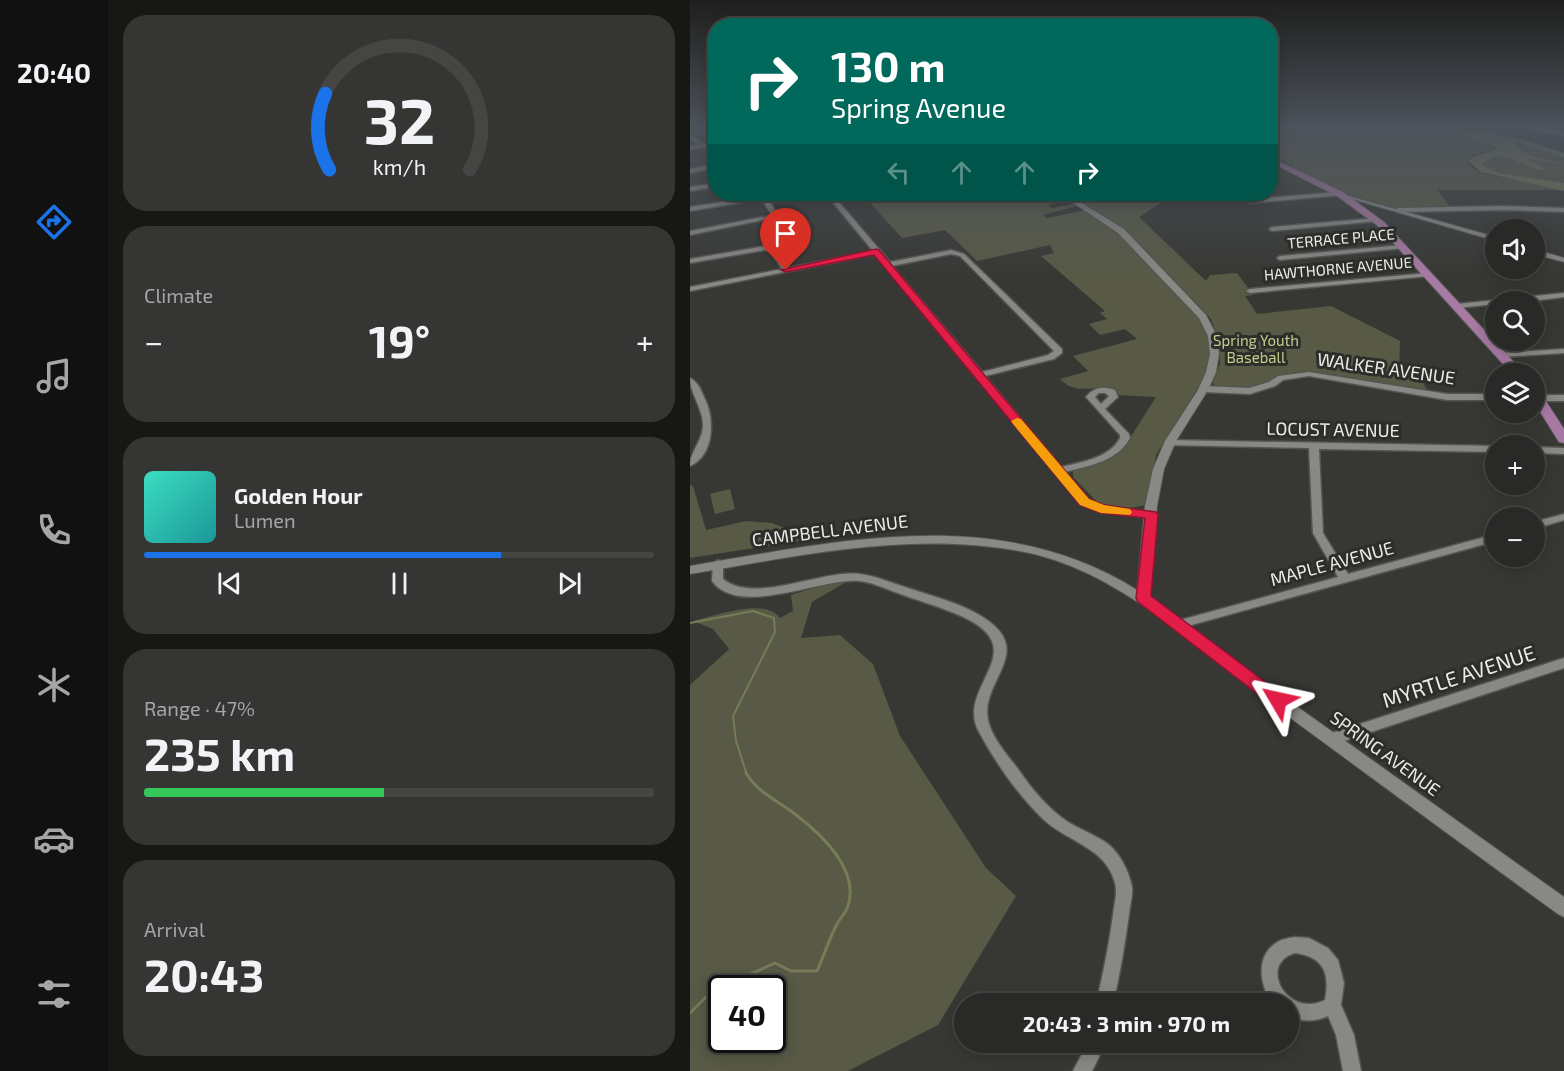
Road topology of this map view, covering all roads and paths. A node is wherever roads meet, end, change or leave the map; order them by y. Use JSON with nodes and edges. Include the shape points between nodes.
{"nodes":[{"id":1,"x":1304,"y":176,"type":"edge"},
{"id":2,"x":708,"y":186,"type":"edge"},
{"id":3,"x":690,"y":189,"type":"edge"},
{"id":4,"x":1340,"y":194,"type":"junction"},
{"id":5,"x":1278,"y":199,"type":"edge"},
{"id":6,"x":739,"y":201,"type":"edge"},
{"id":7,"x":766,"y":201,"type":"edge"},
{"id":8,"x":835,"y":201,"type":"edge"},
{"id":9,"x":1074,"y":201,"type":"edge"},
{"id":10,"x":690,"y":209,"type":"edge"},
{"id":11,"x":1398,"y":210,"type":"junction"},
{"id":12,"x":1564,"y":210,"type":"edge"},
{"id":13,"x":1377,"y":220,"type":"junction"},
{"id":14,"x":1348,"y":223,"type":"junction"},
{"id":15,"x":690,"y":233,"type":"edge"},
{"id":16,"x":1485,"y":236,"type":"edge"},
{"id":17,"x":1403,"y":247,"type":"junction"},
{"id":18,"x":876,"y":252,"type":"junction"},
{"id":19,"x":1545,"y":254,"type":"edge"},
{"id":20,"x":1280,"y":258,"type":"dead end"},
{"id":21,"x":1564,"y":260,"type":"edge"},
{"id":22,"x":690,"y":261,"type":"edge"},
{"id":23,"x":887,"y":265,"type":"junction"},
{"id":24,"x":786,"y":270,"type":"junction"},
{"id":25,"x":1428,"y":275,"type":"junction"},
{"id":26,"x":690,"y":289,"type":"edge"},
{"id":27,"x":1250,"y":291,"type":"dead end"},
{"id":28,"x":1564,"y":295,"type":"edge"},
{"id":29,"x":1545,"y":297,"type":"edge"},
{"id":30,"x":1485,"y":303,"type":"edge"},
{"id":31,"x":1457,"y":306,"type":"junction"},
{"id":32,"x":1564,"y":351,"type":"edge"},
{"id":33,"x":1502,"y":355,"type":"junction"},
{"id":34,"x":1509,"y":363,"type":"edge"},
{"id":35,"x":981,"y":375,"type":"junction"},
{"id":36,"x":690,"y":381,"type":"edge"},
{"id":37,"x":1204,"y":389,"type":"junction"},
{"id":38,"x":1485,"y":397,"type":"edge"},
{"id":39,"x":1545,"y":397,"type":"edge"},
{"id":40,"x":1564,"y":398,"type":"edge"},
{"id":41,"x":1100,"y":409,"type":"dead end"},
{"id":42,"x":1545,"y":410,"type":"edge"},
{"id":43,"x":1564,"y":439,"type":"edge"},
{"id":44,"x":1169,"y":443,"type":"junction"},
{"id":45,"x":1314,"y":447,"type":"junction"},
{"id":46,"x":1485,"y":449,"type":"edge"},
{"id":47,"x":1545,"y":450,"type":"edge"},
{"id":48,"x":1564,"y":451,"type":"edge"},
{"id":49,"x":690,"y":463,"type":"edge"},
{"id":50,"x":1058,"y":471,"type":"junction"},
{"id":51,"x":1152,"y":515,"type":"junction"},
{"id":52,"x":1564,"y":517,"type":"edge"},
{"id":53,"x":1545,"y":523,"type":"edge"},
{"id":54,"x":1485,"y":540,"type":"edge"},
{"id":55,"x":718,"y":564,"type":"junction"},
{"id":56,"x":690,"y":570,"type":"edge"},
{"id":57,"x":1345,"y":579,"type":"junction"},
{"id":58,"x":1144,"y":598,"type":"junction"},
{"id":59,"x":1177,"y":625,"type":"junction"},
{"id":60,"x":1564,"y":663,"type":"edge"},
{"id":61,"x":1332,"y":740,"type":"junction"},
{"id":62,"x":1564,"y":908,"type":"edge"},
{"id":63,"x":1107,"y":993,"type":"edge"},
{"id":64,"x":1275,"y":993,"type":"edge"},
{"id":65,"x":1332,"y":1005,"type":"junction"},
{"id":66,"x":1299,"y":1012,"type":"edge"},
{"id":67,"x":1091,"y":1053,"type":"edge"},
{"id":68,"x":1082,"y":1071,"type":"edge"},
{"id":69,"x":1352,"y":1071,"type":"edge"}],
"edges":[{"from":1,"to":4,"type":"main road"},
{"from":2,"to":3,"type":"street"},
{"from":4,"to":5,"type":"street"},
{"from":4,"to":11,"type":"street"},
{"from":4,"to":13,"type":"main road"},
{"from":6,"to":10,"type":"street"},
{"from":7,"to":15,"type":"street","via":[[774,214],[770,217]]},
{"from":8,"to":18,"type":"street"},
{"from":9,"to":37,"type":"street","via":[[1121,231],[1208,324],[1215,354]]},
{"from":11,"to":12,"type":"street"},
{"from":11,"to":16,"type":"street"},
{"from":13,"to":14,"type":"street"},
{"from":13,"to":17,"type":"main road"},
{"from":14,"to":14,"type":"street","via":[[1273,228],[1272,229],[1277,230]]},
{"from":17,"to":20,"type":"street","name":"TERRACE PLACE"},
{"from":17,"to":25,"type":"main road"},
{"from":18,"to":23,"type":"street"},
{"from":18,"to":24,"type":"street"},
{"from":19,"to":21,"type":"street"},
{"from":22,"to":24,"type":"street","via":[[766,248],[773,251]]},
{"from":23,"to":35,"type":"street"},
{"from":23,"to":35,"type":"street","via":[[958,252],[1057,348],[1058,353],[1051,357]]},
{"from":24,"to":26,"type":"street"},
{"from":25,"to":27,"type":"street","name":"HAWTHORNE AVENUE"},
{"from":25,"to":31,"type":"main road"},
{"from":28,"to":29,"type":"street"},
{"from":30,"to":31,"type":"street"},
{"from":31,"to":33,"type":"main road"},
{"from":32,"to":33,"type":"street"},
{"from":33,"to":34,"type":"main road"},
{"from":35,"to":50,"type":"street"},
{"from":36,"to":49,"type":"street","via":[[705,410],[707,433],[700,452]]},
{"from":37,"to":38,"type":"street","name":"WALKER AVENUE","via":[[1250,391],[1281,378],[1309,374],[1447,397]]},
{"from":37,"to":44,"type":"street"},
{"from":39,"to":40,"type":"street"},
{"from":41,"to":50,"type":"street","via":[[1124,434],[1123,445],[1109,455]]},
{"from":42,"to":43,"type":"main road"},
{"from":44,"to":45,"type":"street","name":"LOCUST AVENUE"},
{"from":44,"to":51,"type":"street","via":[[1157,473]]},
{"from":45,"to":46,"type":"street","name":"LOCUST AVENUE"},
{"from":45,"to":57,"type":"street","via":[[1317,533]]},
{"from":47,"to":48,"type":"street"},
{"from":50,"to":51,"type":"street","via":[[1092,507]]},
{"from":51,"to":58,"type":"street"},
{"from":52,"to":53,"type":"street"},
{"from":54,"to":57,"type":"street","name":"MAPLE AVENUE"},
{"from":55,"to":56,"type":"street","name":"CAMPBELL AVENUE"},
{"from":55,"to":58,"type":"street","name":"CAMPBELL AVENUE","via":[[877,540],[978,541],[1023,547],[1063,559]]},
{"from":55,"to":63,"type":"street","via":[[717,584],[727,590],[790,589],[839,577],[868,579],[966,614],[995,635],[1001,661],[978,711],[982,725],[1024,786],[1055,821],[1097,843],[1112,859],[1123,883],[1117,957]]},
{"from":57,"to":59,"type":"street","name":"MAPLE AVENUE"},
{"from":58,"to":59,"type":"street","name":"SPRING AVENUE"},
{"from":59,"to":61,"type":"street","name":"SPRING AVENUE"},
{"from":60,"to":61,"type":"street","name":"MYRTLE AVENUE"},
{"from":61,"to":62,"type":"street","name":"SPRING AVENUE"},
{"from":64,"to":65,"type":"street","via":[[1269,968],[1272,958],[1288,945],[1299,943],[1320,951],[1335,970],[1338,982]]},
{"from":65,"to":66,"type":"street","via":[[1312,1013]]},
{"from":65,"to":69,"type":"street","via":[[1345,1035]]},
{"from":67,"to":68,"type":"street"}]}
